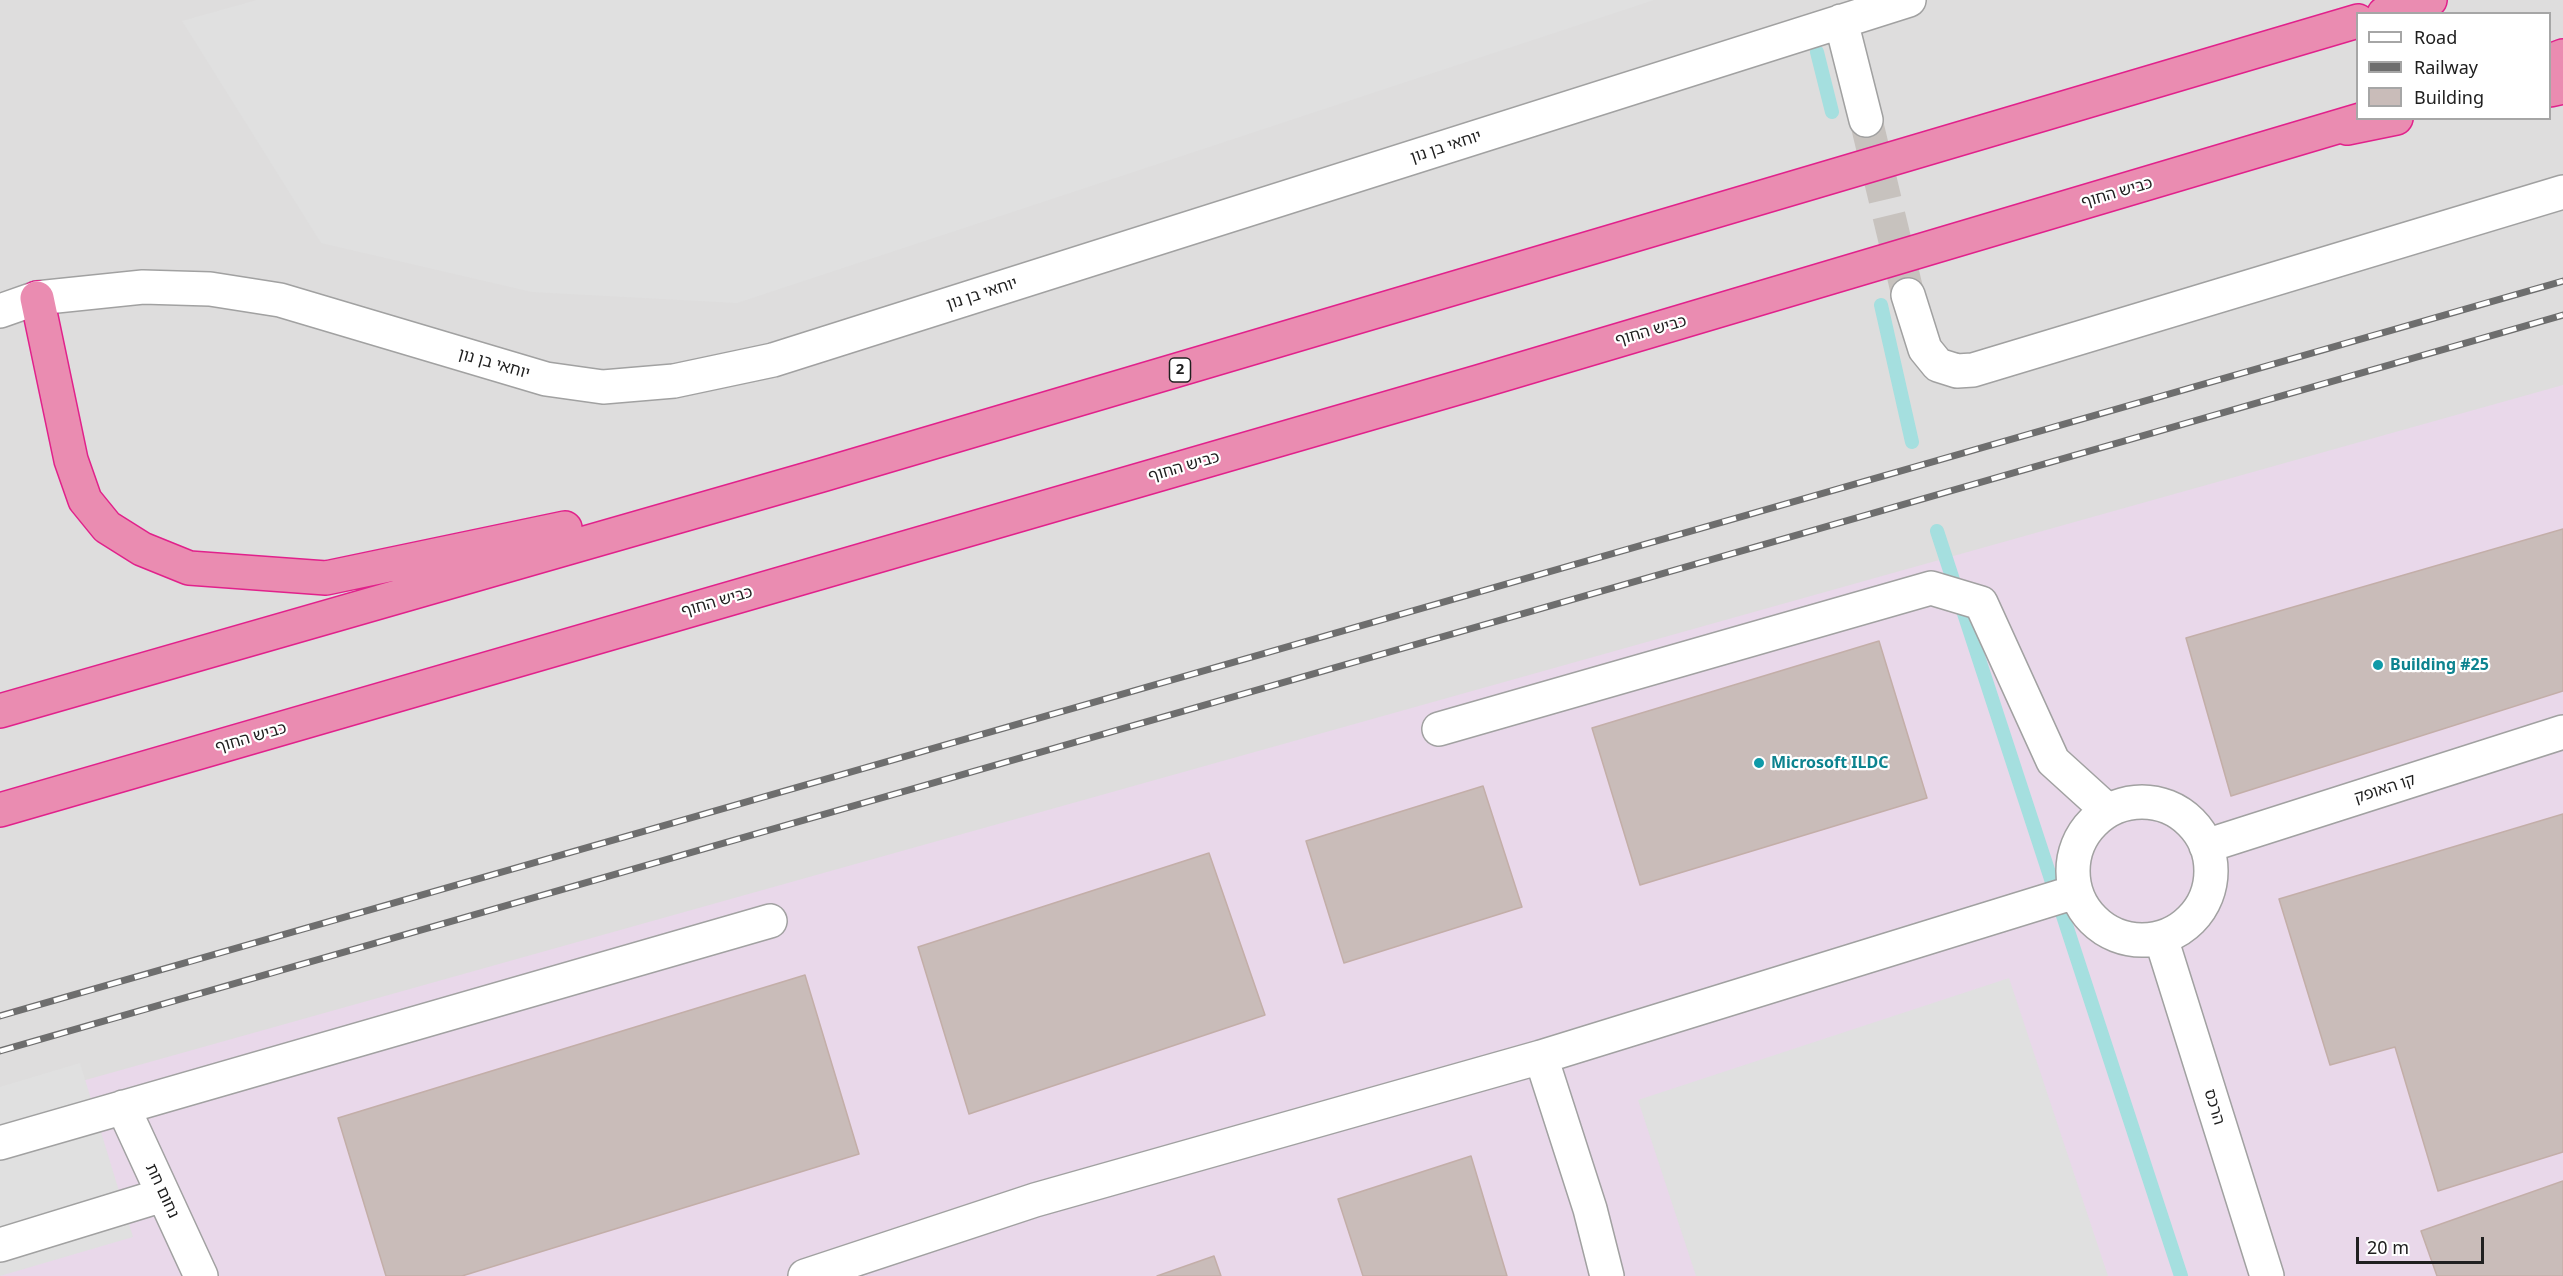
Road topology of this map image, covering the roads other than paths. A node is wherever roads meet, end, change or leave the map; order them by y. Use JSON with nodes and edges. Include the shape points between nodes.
{"nodes":[{"id":1,"x":1909,"y":0,"type":"edge"},
{"id":2,"x":2430,"y":0,"type":"edge"},
{"id":3,"x":2391,"y":12,"type":"edge"},
{"id":4,"x":1841,"y":21,"type":"junction"},
{"id":5,"x":2356,"y":22,"type":"edge"},
{"id":6,"x":1866,"y":120,"type":"tunnel mouth"},
{"id":7,"x":2361,"y":120,"type":"edge"},
{"id":8,"x":2386,"y":120,"type":"edge"},
{"id":9,"x":2325,"y":132,"type":"junction"},
{"id":10,"x":2563,"y":192,"type":"edge"},
{"id":11,"x":1908,"y":295,"type":"tunnel mouth"},
{"id":12,"x":37,"y":298,"type":"junction"},
{"id":13,"x":0,"y":311,"type":"edge"},
{"id":14,"x":822,"y":475,"type":"junction"},
{"id":15,"x":0,"y":711,"type":"edge"},
{"id":16,"x":1439,"y":729,"type":"dead end"},
{"id":17,"x":2563,"y":732,"type":"edge"},
{"id":18,"x":0,"y":810,"type":"edge"},
{"id":19,"x":2107,"y":810,"type":"junction"},
{"id":20,"x":2206,"y":846,"type":"junction"},
{"id":21,"x":2075,"y":892,"type":"junction"},
{"id":22,"x":770,"y":921,"type":"dead end"},
{"id":23,"x":2161,"y":938,"type":"junction"},
{"id":24,"x":1541,"y":1057,"type":"junction"},
{"id":25,"x":123,"y":1107,"type":"junction"},
{"id":26,"x":0,"y":1143,"type":"edge"},
{"id":27,"x":164,"y":1195,"type":"junction"},
{"id":28,"x":0,"y":1245,"type":"edge"},
{"id":29,"x":201,"y":1276,"type":"edge"},
{"id":30,"x":805,"y":1276,"type":"edge"},
{"id":31,"x":1607,"y":1276,"type":"edge"},
{"id":32,"x":2267,"y":1276,"type":"edge"}],
"edges":[{"from":1,"to":4,"type":"street","name":"יוחאי בן נון"},
{"from":2,"to":3,"type":"highway"},
{"from":4,"to":6,"type":"street"},
{"from":4,"to":12,"type":"street","name":"יוחאי בן נון","via":[[773,360],[674,381],[603,387],[546,379],[280,300],[210,289],[143,287]]},
{"from":5,"to":14,"type":"highway","number":"2"},
{"from":7,"to":9,"type":"highway","name":"כביש החוף"},
{"from":8,"to":9,"type":"highway"},
{"from":9,"to":18,"type":"highway","name":"כביש החוף"},
{"from":10,"to":11,"type":"street","via":[[1973,370],[1957,371],[1938,364],[1925,349]]},
{"from":12,"to":13,"type":"street","name":"יוחאי בן נון"},
{"from":12,"to":14,"type":"highway","via":[[71,460],[86,500],[107,527],[142,549],[189,568],[326,578]]},
{"from":14,"to":15,"type":"highway","number":"2"},
{"from":16,"to":19,"type":"street","via":[[1931,588],[1981,603],[2053,761]]},
{"from":17,"to":20,"type":"street","name":"קו האופק"},
{"from":19,"to":20,"type":"street","via":[[2130,802],[2154,802],[2176,810],[2194,825]]},
{"from":19,"to":21,"type":"street","via":[[2089,825],[2077,845],[2072,868]]},
{"from":20,"to":23,"type":"street","via":[[2211,868],[2208,891],[2198,912],[2182,928]]},
{"from":21,"to":23,"type":"street","via":[[2085,911],[2109,932],[2140,941]]},
{"from":21,"to":24,"type":"street"},
{"from":22,"to":25,"type":"street"},
{"from":23,"to":32,"type":"street","name":"הרכס"},
{"from":24,"to":30,"type":"street","via":[[1035,1200]]},
{"from":24,"to":31,"type":"street","via":[[1590,1209]]},
{"from":25,"to":26,"type":"street"},
{"from":25,"to":27,"type":"street","name":"נחום חת"},
{"from":27,"to":28,"type":"street"},
{"from":27,"to":29,"type":"street","name":"נחום חת"}]}
